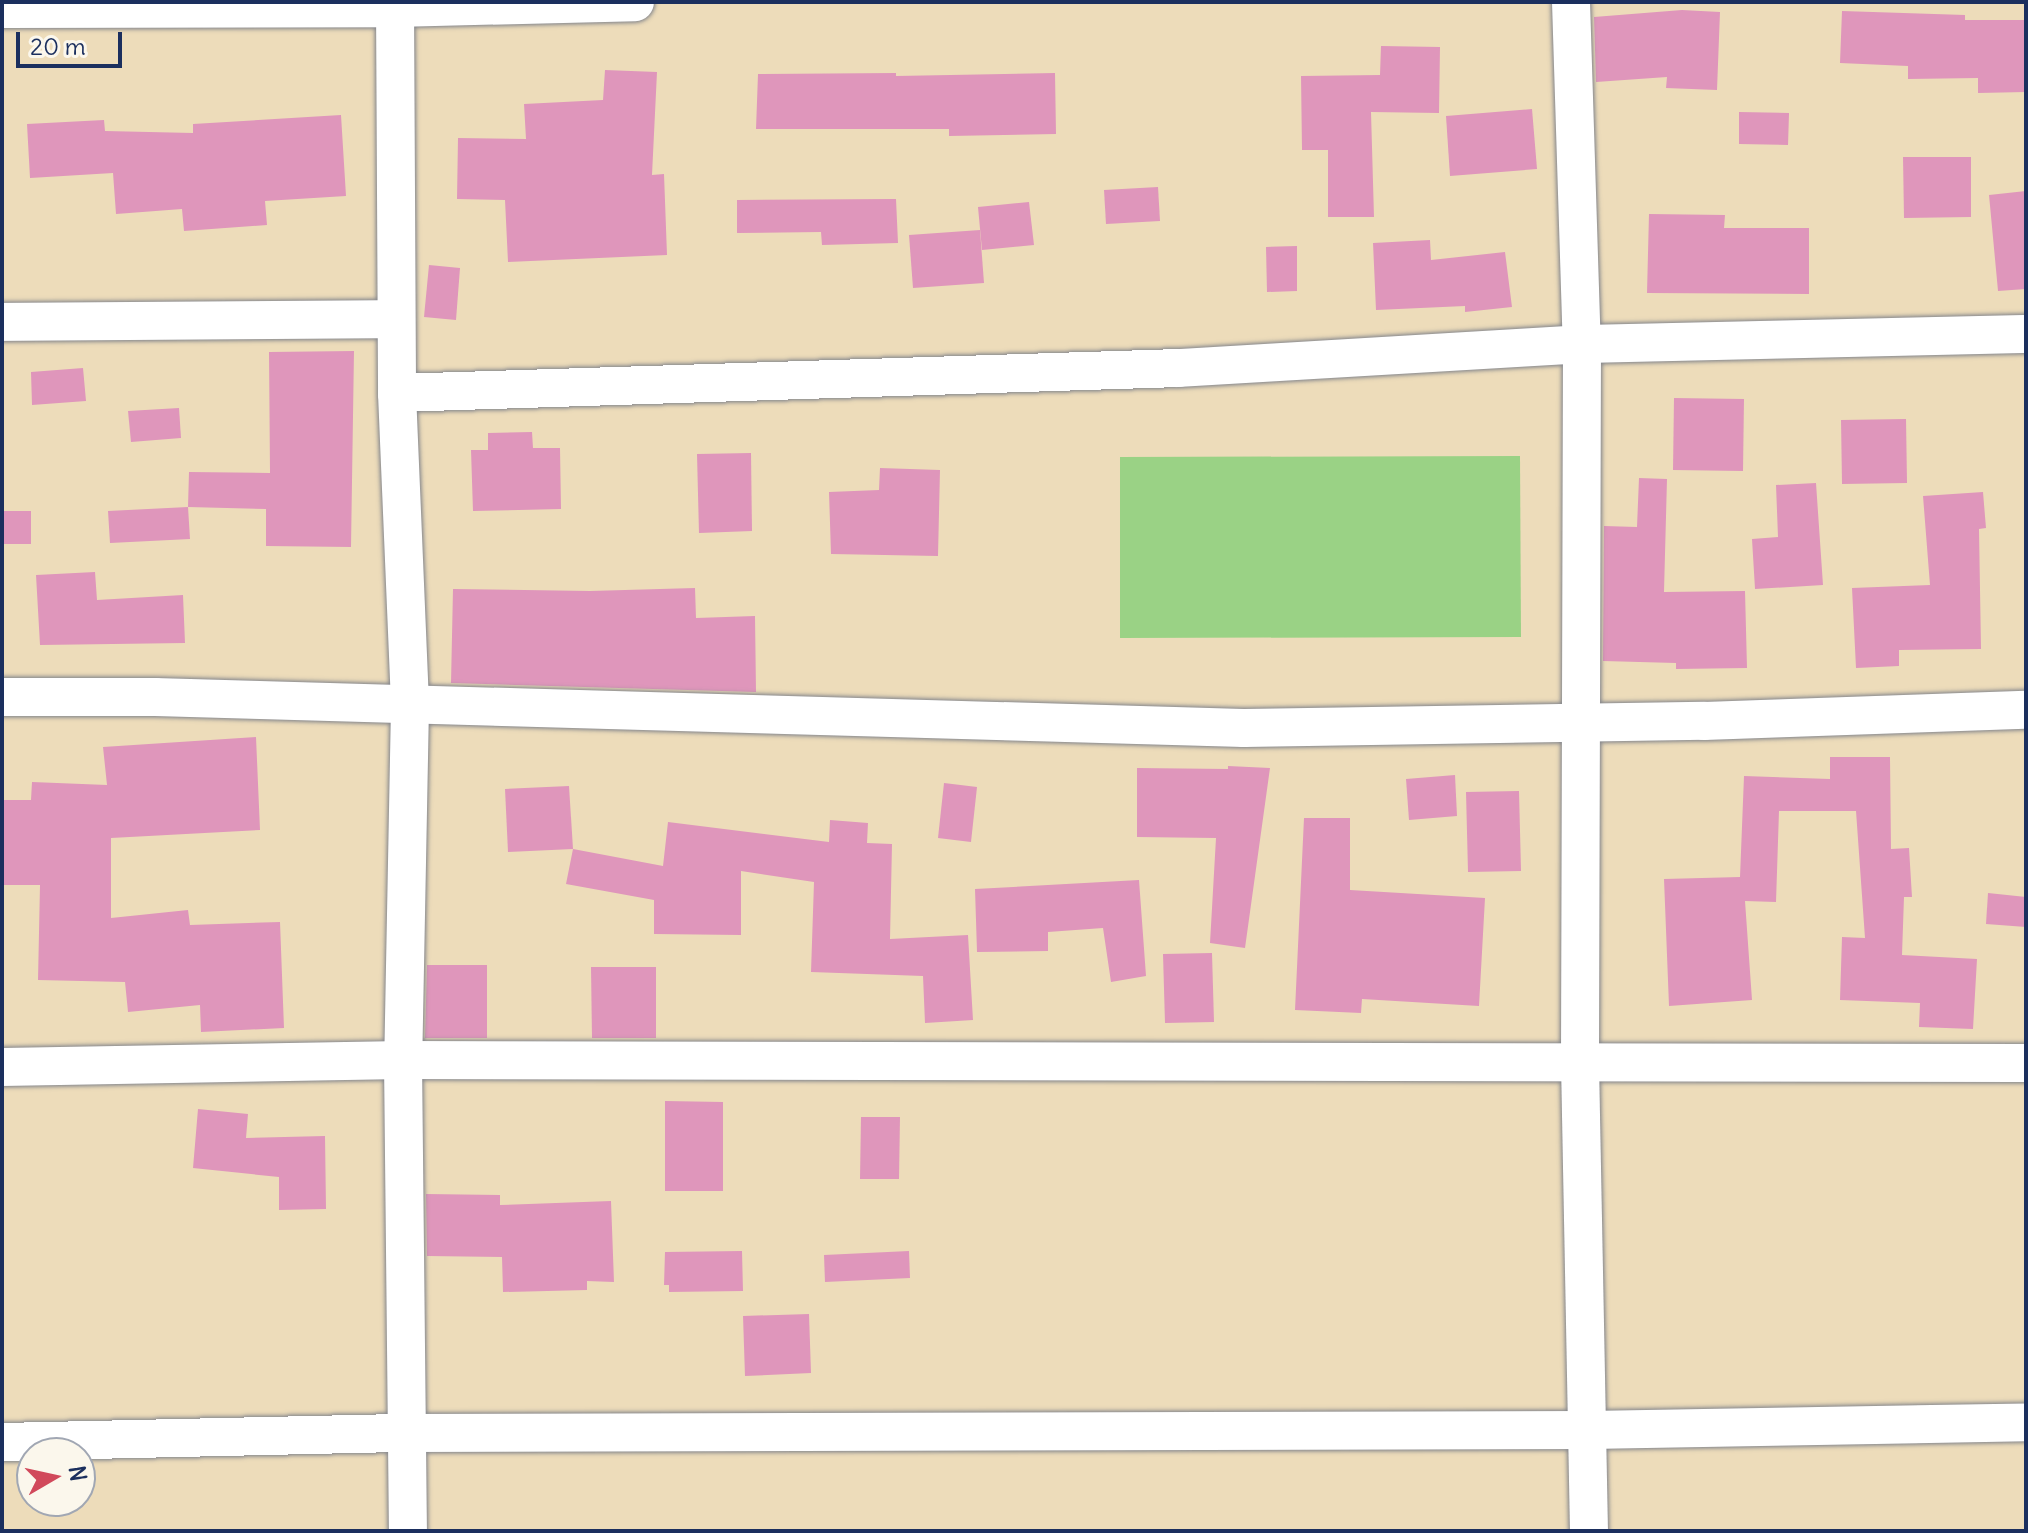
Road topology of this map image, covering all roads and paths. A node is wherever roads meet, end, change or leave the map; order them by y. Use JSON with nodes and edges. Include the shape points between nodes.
{"nodes":[{"id":1,"x":635,"y":2,"type":"edge"},
{"id":2,"x":1571,"y":2,"type":"edge"},
{"id":3,"x":395,"y":5,"type":"edge"},
{"id":4,"x":2,"y":9,"type":"edge"},
{"id":5,"x":395,"y":319,"type":"junction"},
{"id":6,"x":2,"y":322,"type":"edge"},
{"id":7,"x":2026,"y":334,"type":"edge"},
{"id":8,"x":1582,"y":344,"type":"junction"},
{"id":9,"x":397,"y":393,"type":"junction"},
{"id":10,"x":2,"y":697,"type":"edge"},
{"id":11,"x":410,"y":706,"type":"junction"},
{"id":12,"x":2026,"y":710,"type":"edge"},
{"id":13,"x":1581,"y":722,"type":"junction"},
{"id":14,"x":403,"y":1060,"type":"junction"},
{"id":15,"x":1580,"y":1063,"type":"junction"},
{"id":16,"x":2026,"y":1063,"type":"edge"},
{"id":17,"x":2,"y":1067,"type":"edge"},
{"id":18,"x":2026,"y":1422,"type":"edge"},
{"id":19,"x":1589,"y":1430,"type":"junction"},
{"id":20,"x":406,"y":1433,"type":"junction"},
{"id":21,"x":2,"y":1442,"type":"edge"},
{"id":22,"x":408,"y":1531,"type":"edge"},
{"id":23,"x":1589,"y":1531,"type":"edge"}],
"edges":[{"from":1,"to":3,"type":"street"},
{"from":2,"to":8,"type":"street"},
{"from":3,"to":4,"type":"street"},
{"from":3,"to":5,"type":"street"},
{"from":5,"to":6,"type":"street"},
{"from":5,"to":9,"type":"street"},
{"from":7,"to":8,"type":"street"},
{"from":8,"to":9,"type":"street","via":[[1179,368]]},
{"from":8,"to":13,"type":"street"},
{"from":9,"to":11,"type":"street"},
{"from":10,"to":11,"type":"street"},
{"from":11,"to":13,"type":"street","via":[[1244,728]]},
{"from":11,"to":14,"type":"street"},
{"from":12,"to":13,"type":"street"},
{"from":13,"to":15,"type":"street"},
{"from":14,"to":15,"type":"street"},
{"from":14,"to":17,"type":"street"},
{"from":14,"to":20,"type":"street"},
{"from":15,"to":16,"type":"street"},
{"from":15,"to":19,"type":"street"},
{"from":18,"to":19,"type":"street"},
{"from":19,"to":20,"type":"street"},
{"from":19,"to":23,"type":"street"},
{"from":20,"to":21,"type":"street"},
{"from":20,"to":22,"type":"street"}]}
